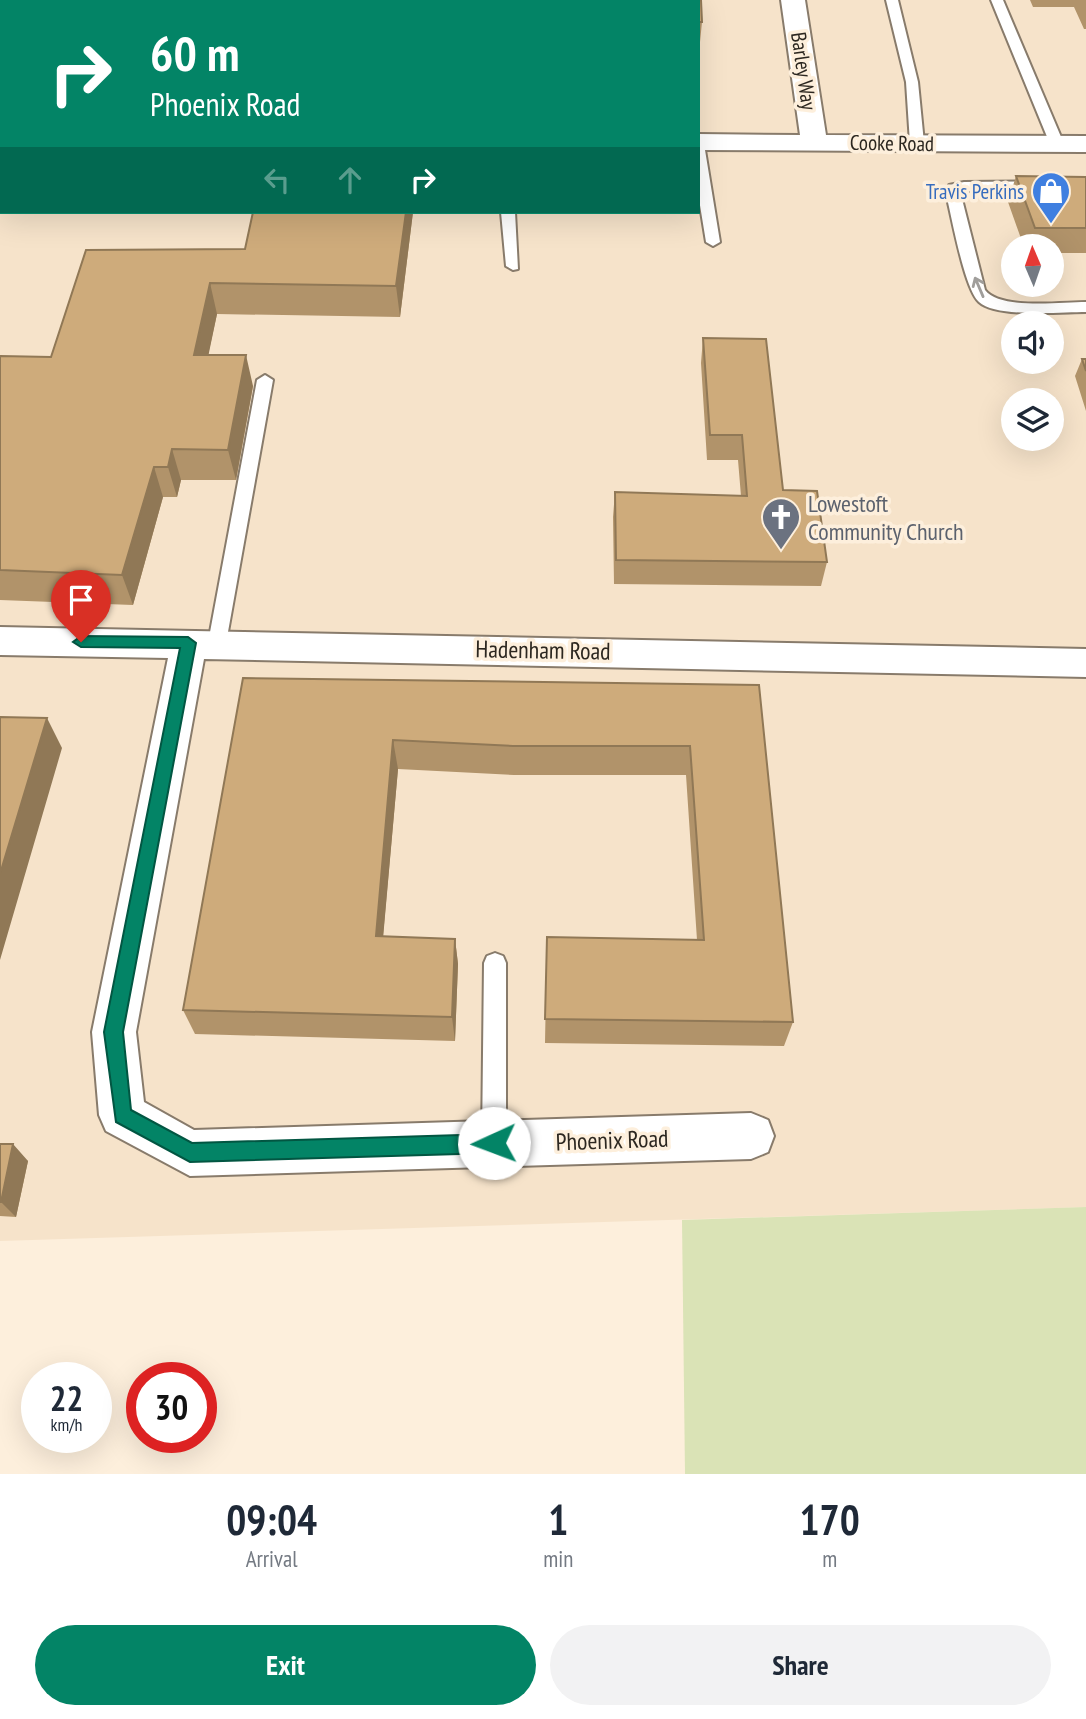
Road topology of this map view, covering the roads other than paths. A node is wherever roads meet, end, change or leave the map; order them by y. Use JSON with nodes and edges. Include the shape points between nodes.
{"nodes":[{"id":1,"x":793,"y":0,"type":"edge"},
{"id":2,"x":892,"y":0,"type":"edge"},
{"id":3,"x":997,"y":0,"type":"edge"},
{"id":4,"x":700,"y":142,"type":"edge"},
{"id":5,"x":814,"y":142,"type":"junction"},
{"id":6,"x":917,"y":143,"type":"junction"},
{"id":7,"x":1057,"y":144,"type":"junction"},
{"id":8,"x":1086,"y":144,"type":"edge"},
{"id":9,"x":700,"y":162,"type":"edge"},
{"id":10,"x":1086,"y":185,"type":"edge"},
{"id":11,"x":508,"y":214,"type":"edge"},
{"id":12,"x":713,"y":242,"type":"dead end"},
{"id":13,"x":513,"y":266,"type":"dead end"},
{"id":14,"x":1086,"y":307,"type":"edge"},
{"id":15,"x":265,"y":380,"type":"dead end"},
{"id":16,"x":0,"y":641,"type":"edge"},
{"id":17,"x":203,"y":643,"type":"junction"},
{"id":18,"x":1086,"y":663,"type":"edge"},
{"id":19,"x":495,"y":963,"type":"dead end"},
{"id":20,"x":751,"y":1136,"type":"dead end"},
{"id":21,"x":494,"y":1143,"type":"junction"}],
"edges":[{"from":1,"to":5,"type":"street","name":"Barley Way"},
{"from":2,"to":6,"type":"lane","via":[[912,82]]},
{"from":3,"to":7,"type":"lane"},
{"from":4,"to":5,"type":"street","name":"Cooke Road"},
{"from":5,"to":6,"type":"street","name":"Cooke Road"},
{"from":6,"to":7,"type":"street","name":"Cooke Road"},
{"from":7,"to":8,"type":"street","name":"Cooke Road"},
{"from":9,"to":12,"type":"lane"},
{"from":14,"to":10,"type":"lane","one_way":true,"via":[[1008,307],[986,301],[978,290],[953,194],[954,188],[964,186]]},
{"from":11,"to":13,"type":"lane"},
{"from":15,"to":17,"type":"lane"},
{"from":16,"to":17,"type":"street","name":"Hadenham Road"},
{"from":17,"to":18,"type":"street","name":"Hadenham Road"},
{"from":17,"to":21,"type":"street","name":"Phoenix Road","via":[[114,1032],[122,1115],[190,1153]]},
{"from":19,"to":21,"type":"lane"},
{"from":20,"to":21,"type":"street","name":"Phoenix Road"}]}
